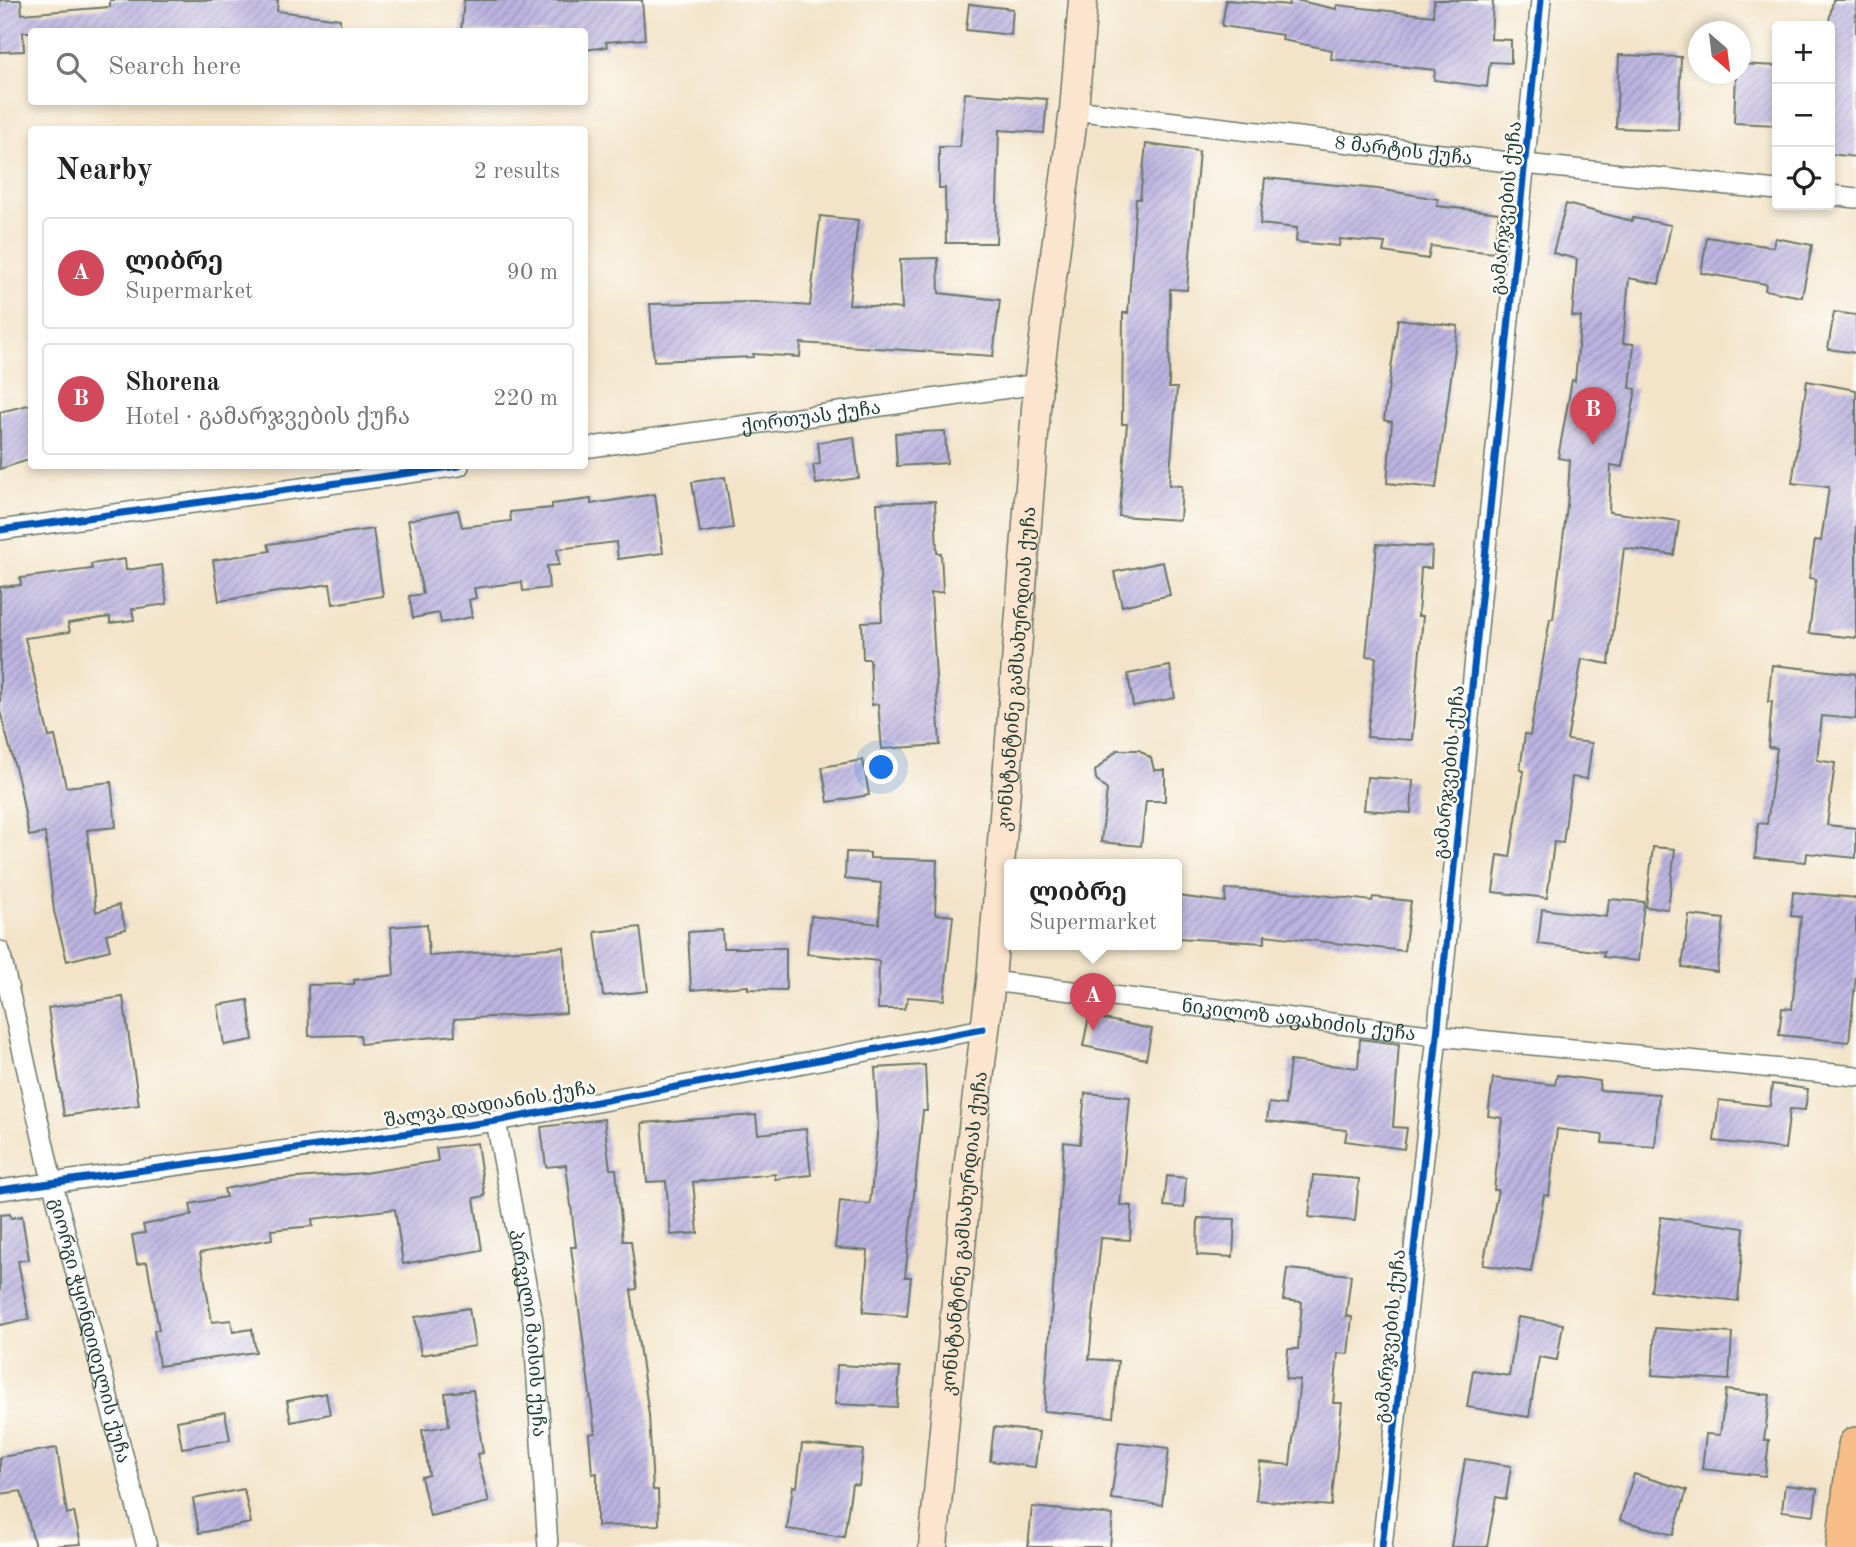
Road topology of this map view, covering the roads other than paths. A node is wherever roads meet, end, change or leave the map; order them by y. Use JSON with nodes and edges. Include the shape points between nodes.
{"nodes":[{"id":1,"x":1083,"y":0,"type":"edge"},
{"id":2,"x":1541,"y":0,"type":"edge"},
{"id":3,"x":1073,"y":110,"type":"junction"},
{"id":4,"x":1525,"y":164,"type":"junction"},
{"id":5,"x":1772,"y":189,"type":"edge"},
{"id":6,"x":1835,"y":196,"type":"edge"},
{"id":7,"x":1856,"y":198,"type":"edge"},
{"id":8,"x":1038,"y":384,"type":"junction"},
{"id":9,"x":588,"y":447,"type":"edge"},
{"id":10,"x":437,"y":469,"type":"edge"},
{"id":11,"x":0,"y":530,"type":"edge"},
{"id":12,"x":0,"y":951,"type":"edge"},
{"id":13,"x":991,"y":981,"type":"junction"},
{"id":14,"x":983,"y":1029,"type":"junction"},
{"id":15,"x":1437,"y":1035,"type":"junction"},
{"id":16,"x":1856,"y":1076,"type":"edge"},
{"id":17,"x":496,"y":1121,"type":"junction"},
{"id":18,"x":52,"y":1181,"type":"junction"},
{"id":19,"x":0,"y":1190,"type":"edge"},
{"id":20,"x":1856,"y":1445,"type":"edge"},
{"id":21,"x":147,"y":1547,"type":"edge"},
{"id":22,"x":548,"y":1547,"type":"edge"},
{"id":23,"x":933,"y":1547,"type":"edge"},
{"id":24,"x":1382,"y":1547,"type":"edge"},
{"id":25,"x":1844,"y":1547,"type":"edge"}],
"edges":[{"from":1,"to":3,"type":"main road","name":"კონსტანტინე გამსახურდიას ქუჩა"},
{"from":2,"to":4,"type":"street","name":"გამარჯვების ქუჩა"},
{"from":3,"to":4,"type":"street","name":"8 მარტის ქუჩა"},
{"from":3,"to":8,"type":"main road","name":"კონსტანტინე გამსახურდიას ქუჩა"},
{"from":4,"to":5,"type":"street","name":"8 მარტის ქუჩა"},
{"from":4,"to":15,"type":"street","name":"გამარჯვების ქუჩა"},
{"from":6,"to":7,"type":"street"},
{"from":8,"to":9,"type":"street","name":"ქორთუას ქუჩა"},
{"from":8,"to":13,"type":"main road","name":"კონსტანტინე გამსახურდიას ქუჩა"},
{"from":10,"to":11,"type":"street"},
{"from":12,"to":18,"type":"street","name":"გიორგი ჭყონდიდელის ქუჩა"},
{"from":13,"to":14,"type":"main road","name":"კონსტანტინე გამსახურდიას ქუჩა"},
{"from":13,"to":15,"type":"street","name":"ნიკილოზ აფახიძის ქუჩა"},
{"from":14,"to":17,"type":"street","name":"შალვა დადიანის ქუჩა"},
{"from":14,"to":23,"type":"main road","name":"კონსტანტინე გამსახურდიას ქუჩა"},
{"from":15,"to":16,"type":"street","name":"ნიკილოზ აფახიძის ქუჩა"},
{"from":15,"to":24,"type":"street","name":"გამარჯვების ქუჩა"},
{"from":17,"to":18,"type":"street","name":"შალვა დადიანის ქუჩა"},
{"from":17,"to":22,"type":"street","name":"პირველი მაისის ქუჩა","via":[[533,1321]]},
{"from":18,"to":19,"type":"street","name":"შალვა დადიანის ქუჩა"},
{"from":18,"to":21,"type":"street","name":"გიორგი ჭყონდიდელის ქუჩა"},
{"from":20,"to":25,"type":"highway"}]}
